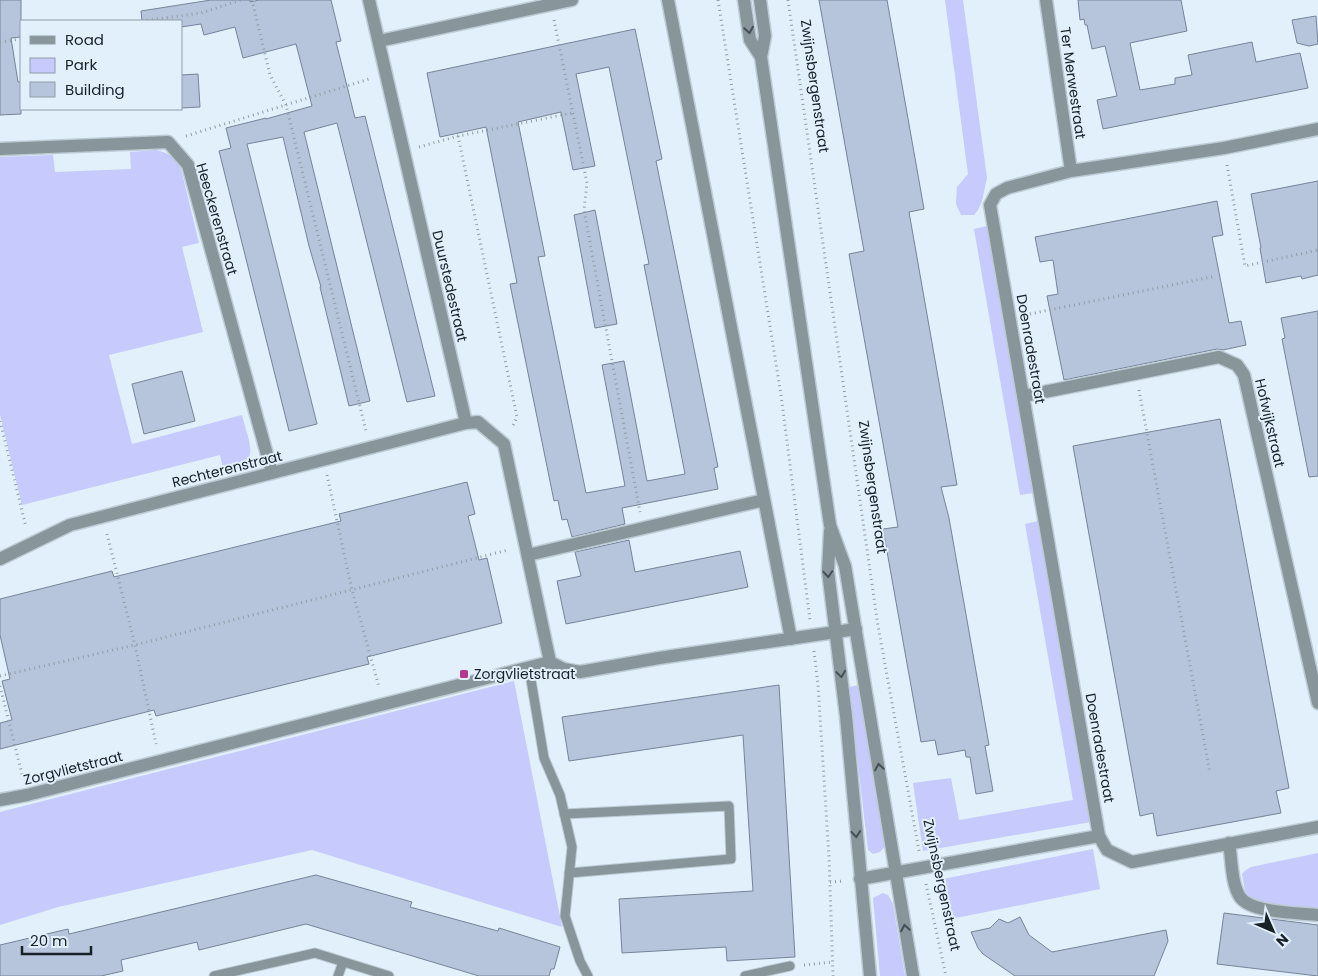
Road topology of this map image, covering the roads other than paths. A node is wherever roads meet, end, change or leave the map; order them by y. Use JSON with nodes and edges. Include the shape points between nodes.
{"nodes":[{"id":1,"x":369,"y":0,"type":"edge"},
{"id":2,"x":572,"y":0,"type":"edge"},
{"id":3,"x":668,"y":0,"type":"edge"},
{"id":4,"x":744,"y":0,"type":"edge"},
{"id":5,"x":760,"y":0,"type":"edge"},
{"id":6,"x":1046,"y":0,"type":"edge"},
{"id":7,"x":379,"y":41,"type":"junction"},
{"id":8,"x":761,"y":57,"type":"junction"},
{"id":9,"x":1318,"y":129,"type":"edge"},
{"id":10,"x":0,"y":149,"type":"edge"},
{"id":11,"x":1071,"y":171,"type":"junction"},
{"id":12,"x":1024,"y":396,"type":"junction"},
{"id":13,"x":466,"y":423,"type":"junction"},
{"id":14,"x":272,"y":473,"type":"junction"},
{"id":15,"x":764,"y":500,"type":"junction"},
{"id":16,"x":830,"y":525,"type":"junction"},
{"id":17,"x":527,"y":550,"type":"junction"},
{"id":18,"x":0,"y":559,"type":"edge"},
{"id":19,"x":856,"y":629,"type":"junction"},
{"id":20,"x":835,"y":632,"type":"junction"},
{"id":21,"x":791,"y":639,"type":"junction"},
{"id":22,"x":550,"y":662,"type":"junction"},
{"id":23,"x":529,"y":668,"type":"junction"},
{"id":24,"x":1318,"y":703,"type":"edge"},
{"id":25,"x":0,"y":800,"type":"edge"},
{"id":26,"x":564,"y":814,"type":"junction"},
{"id":27,"x":1318,"y":827,"type":"edge"},
{"id":28,"x":1099,"y":836,"type":"junction"},
{"id":29,"x":1230,"y":844,"type":"junction"},
{"id":30,"x":569,"y":873,"type":"junction"},
{"id":31,"x":896,"y":874,"type":"junction"},
{"id":32,"x":860,"y":879,"type":"junction"},
{"id":33,"x":1318,"y":915,"type":"edge"},
{"id":34,"x":343,"y":962,"type":"junction"},
{"id":35,"x":790,"y":966,"type":"road end"},
{"id":36,"x":214,"y":976,"type":"edge"},
{"id":37,"x":338,"y":976,"type":"edge"},
{"id":38,"x":390,"y":976,"type":"edge"},
{"id":39,"x":588,"y":976,"type":"edge"},
{"id":40,"x":745,"y":976,"type":"edge"},
{"id":41,"x":870,"y":976,"type":"edge"},
{"id":42,"x":913,"y":976,"type":"edge"}],
"edges":[{"from":1,"to":7,"type":"street","name":"Duurstedestraat"},
{"from":2,"to":7,"type":"street"},
{"from":3,"to":15,"type":"street"},
{"from":4,"to":8,"type":"street","one_way":true,"via":[[750,40]]},
{"from":5,"to":8,"type":"street","via":[[765,36]]},
{"from":6,"to":11,"type":"street","name":"Ter Merwestraat"},
{"from":7,"to":13,"type":"street","name":"Duurstedestraat"},
{"from":8,"to":16,"type":"street"},
{"from":9,"to":11,"type":"street","name":"Doenradestraat","via":[[1224,148]]},
{"from":10,"to":14,"type":"street","name":"Heeckerenstraat","via":[[168,142],[188,165]]},
{"from":11,"to":12,"type":"street","name":"Doenradestraat","via":[[1007,188],[996,194],[990,205]]},
{"from":12,"to":24,"type":"street","name":"Hofwijkstraat","via":[[1219,357],[1237,365],[1244,375]]},
{"from":12,"to":28,"type":"street","name":"Doenradestraat"},
{"from":13,"to":14,"type":"street","name":"Rechterenstraat"},
{"from":13,"to":17,"type":"street","via":[[478,422],[504,444]]},
{"from":14,"to":18,"type":"street","name":"Rechterenstraat","via":[[70,524]]},
{"from":15,"to":17,"type":"street"},
{"from":15,"to":21,"type":"street"},
{"from":16,"to":19,"type":"street","via":[[845,566]]},
{"from":16,"to":20,"type":"street","one_way":true,"via":[[828,571]]},
{"from":17,"to":22,"type":"street"},
{"from":19,"to":20,"type":"street"},
{"from":31,"to":19,"type":"street","one_way":true},
{"from":20,"to":21,"type":"street"},
{"from":20,"to":32,"type":"street","one_way":true},
{"from":21,"to":22,"type":"street","via":[[580,672]]},
{"from":22,"to":23,"type":"street","name":"Zorgvlietstraat"},
{"from":23,"to":25,"type":"street","name":"Zorgvlietstraat"},
{"from":23,"to":26,"type":"lane","via":[[544,758],[560,795]]},
{"from":26,"to":30,"type":"lane","via":[[572,847]]},
{"from":26,"to":30,"type":"lane","via":[[729,806],[731,859]]},
{"from":27,"to":29,"type":"street"},
{"from":28,"to":29,"type":"street","via":[[1107,850],[1132,862]]},
{"from":28,"to":31,"type":"street"},
{"from":29,"to":33,"type":"street","via":[[1240,898],[1250,906],[1263,909]]},
{"from":30,"to":39,"type":"lane","via":[[565,916]]},
{"from":31,"to":32,"type":"street"},
{"from":42,"to":31,"type":"street","one_way":true},
{"from":32,"to":41,"type":"street"},
{"from":34,"to":36,"type":"lane","via":[[315,953]]},
{"from":34,"to":37,"type":"lane"},
{"from":34,"to":38,"type":"lane"},
{"from":35,"to":40,"type":"lane"}]}
